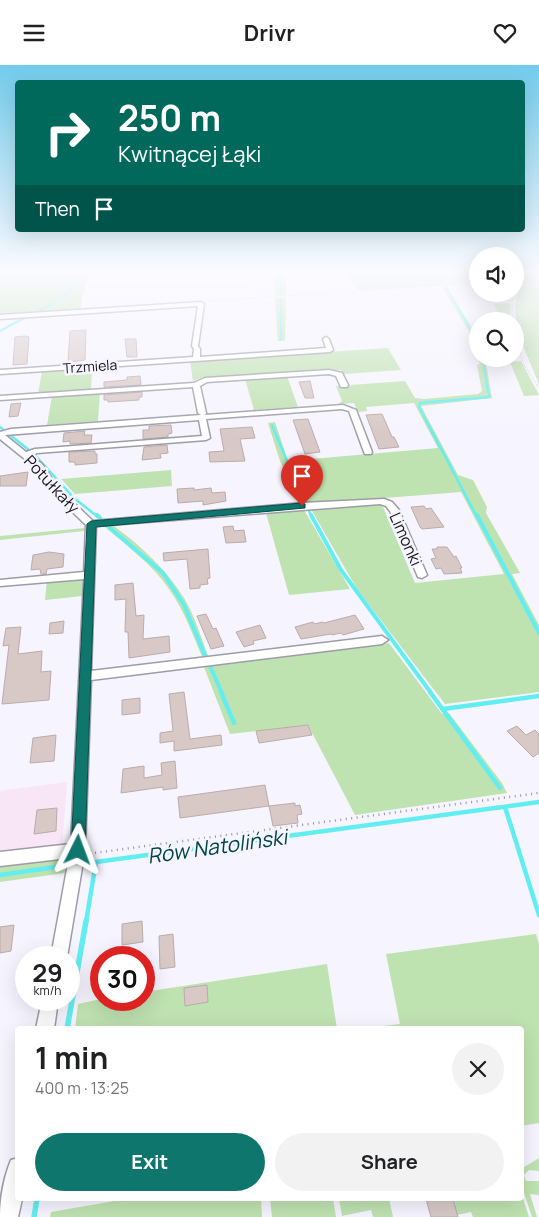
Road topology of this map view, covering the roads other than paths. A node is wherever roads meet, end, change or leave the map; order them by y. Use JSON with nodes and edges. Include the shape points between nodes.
{"nodes":[{"id":1,"x":198,"y":328,"type":"edge"},
{"id":2,"x":326,"y":339,"type":"dead end"},
{"id":3,"x":196,"y":359,"type":"junction"},
{"id":4,"x":0,"y":372,"type":"edge"},
{"id":5,"x":196,"y":385,"type":"junction"},
{"id":6,"x":344,"y":385,"type":"dead end"},
{"id":7,"x":0,"y":398,"type":"edge"},
{"id":8,"x":202,"y":415,"type":"junction"},
{"id":9,"x":3,"y":434,"type":"edge"},
{"id":10,"x":368,"y":452,"type":"dead end"},
{"id":11,"x":30,"y":453,"type":"junction"},
{"id":12,"x":91,"y":524,"type":"junction"},
{"id":13,"x":90,"y":575,"type":"junction"},
{"id":14,"x":422,"y":575,"type":"dead end"},
{"id":15,"x":0,"y":583,"type":"edge"},
{"id":16,"x":382,"y":640,"type":"dead end"},
{"id":17,"x":86,"y":676,"type":"junction"},
{"id":18,"x":78,"y":850,"type":"junction"},
{"id":19,"x":0,"y":859,"type":"edge"},
{"id":20,"x":61,"y":946,"type":"edge"},
{"id":21,"x":48,"y":1011,"type":"edge"},
{"id":22,"x":46,"y":1026,"type":"edge"},
{"id":23,"x":15,"y":1182,"type":"edge"},
{"id":24,"x":8,"y":1217,"type":"edge"}],
"edges":[{"from":1,"to":3,"type":"street"},
{"from":2,"to":3,"type":"street","name":"Trzmiela","via":[[330,350]]},
{"from":3,"to":4,"type":"street","name":"Trzmiela"},
{"from":5,"to":6,"type":"street","via":[[205,380],[329,372],[340,375]]},
{"from":5,"to":7,"type":"street"},
{"from":5,"to":8,"type":"street"},
{"from":8,"to":9,"type":"street"},
{"from":8,"to":10,"type":"street","via":[[340,407],[352,410]]},
{"from":8,"to":11,"type":"street","via":[[206,438]]},
{"from":9,"to":11,"type":"street","name":"Potułkały"},
{"from":11,"to":12,"type":"street","name":"Potułkały","via":[[56,491]]},
{"from":12,"to":13,"type":"street","name":"Potułkały"},
{"from":12,"to":14,"type":"street","name":"Limonki","via":[[377,501],[389,504],[394,510]]},
{"from":13,"to":15,"type":"street"},
{"from":13,"to":17,"type":"street","name":"Potułkały"},
{"from":16,"to":17,"type":"street"},
{"from":17,"to":18,"type":"street","name":"Potułkały"},
{"from":18,"to":19,"type":"street"},
{"from":18,"to":20,"type":"street","name":"Potułkały"},
{"from":21,"to":22,"type":"street"},
{"from":23,"to":24,"type":"street"}]}
